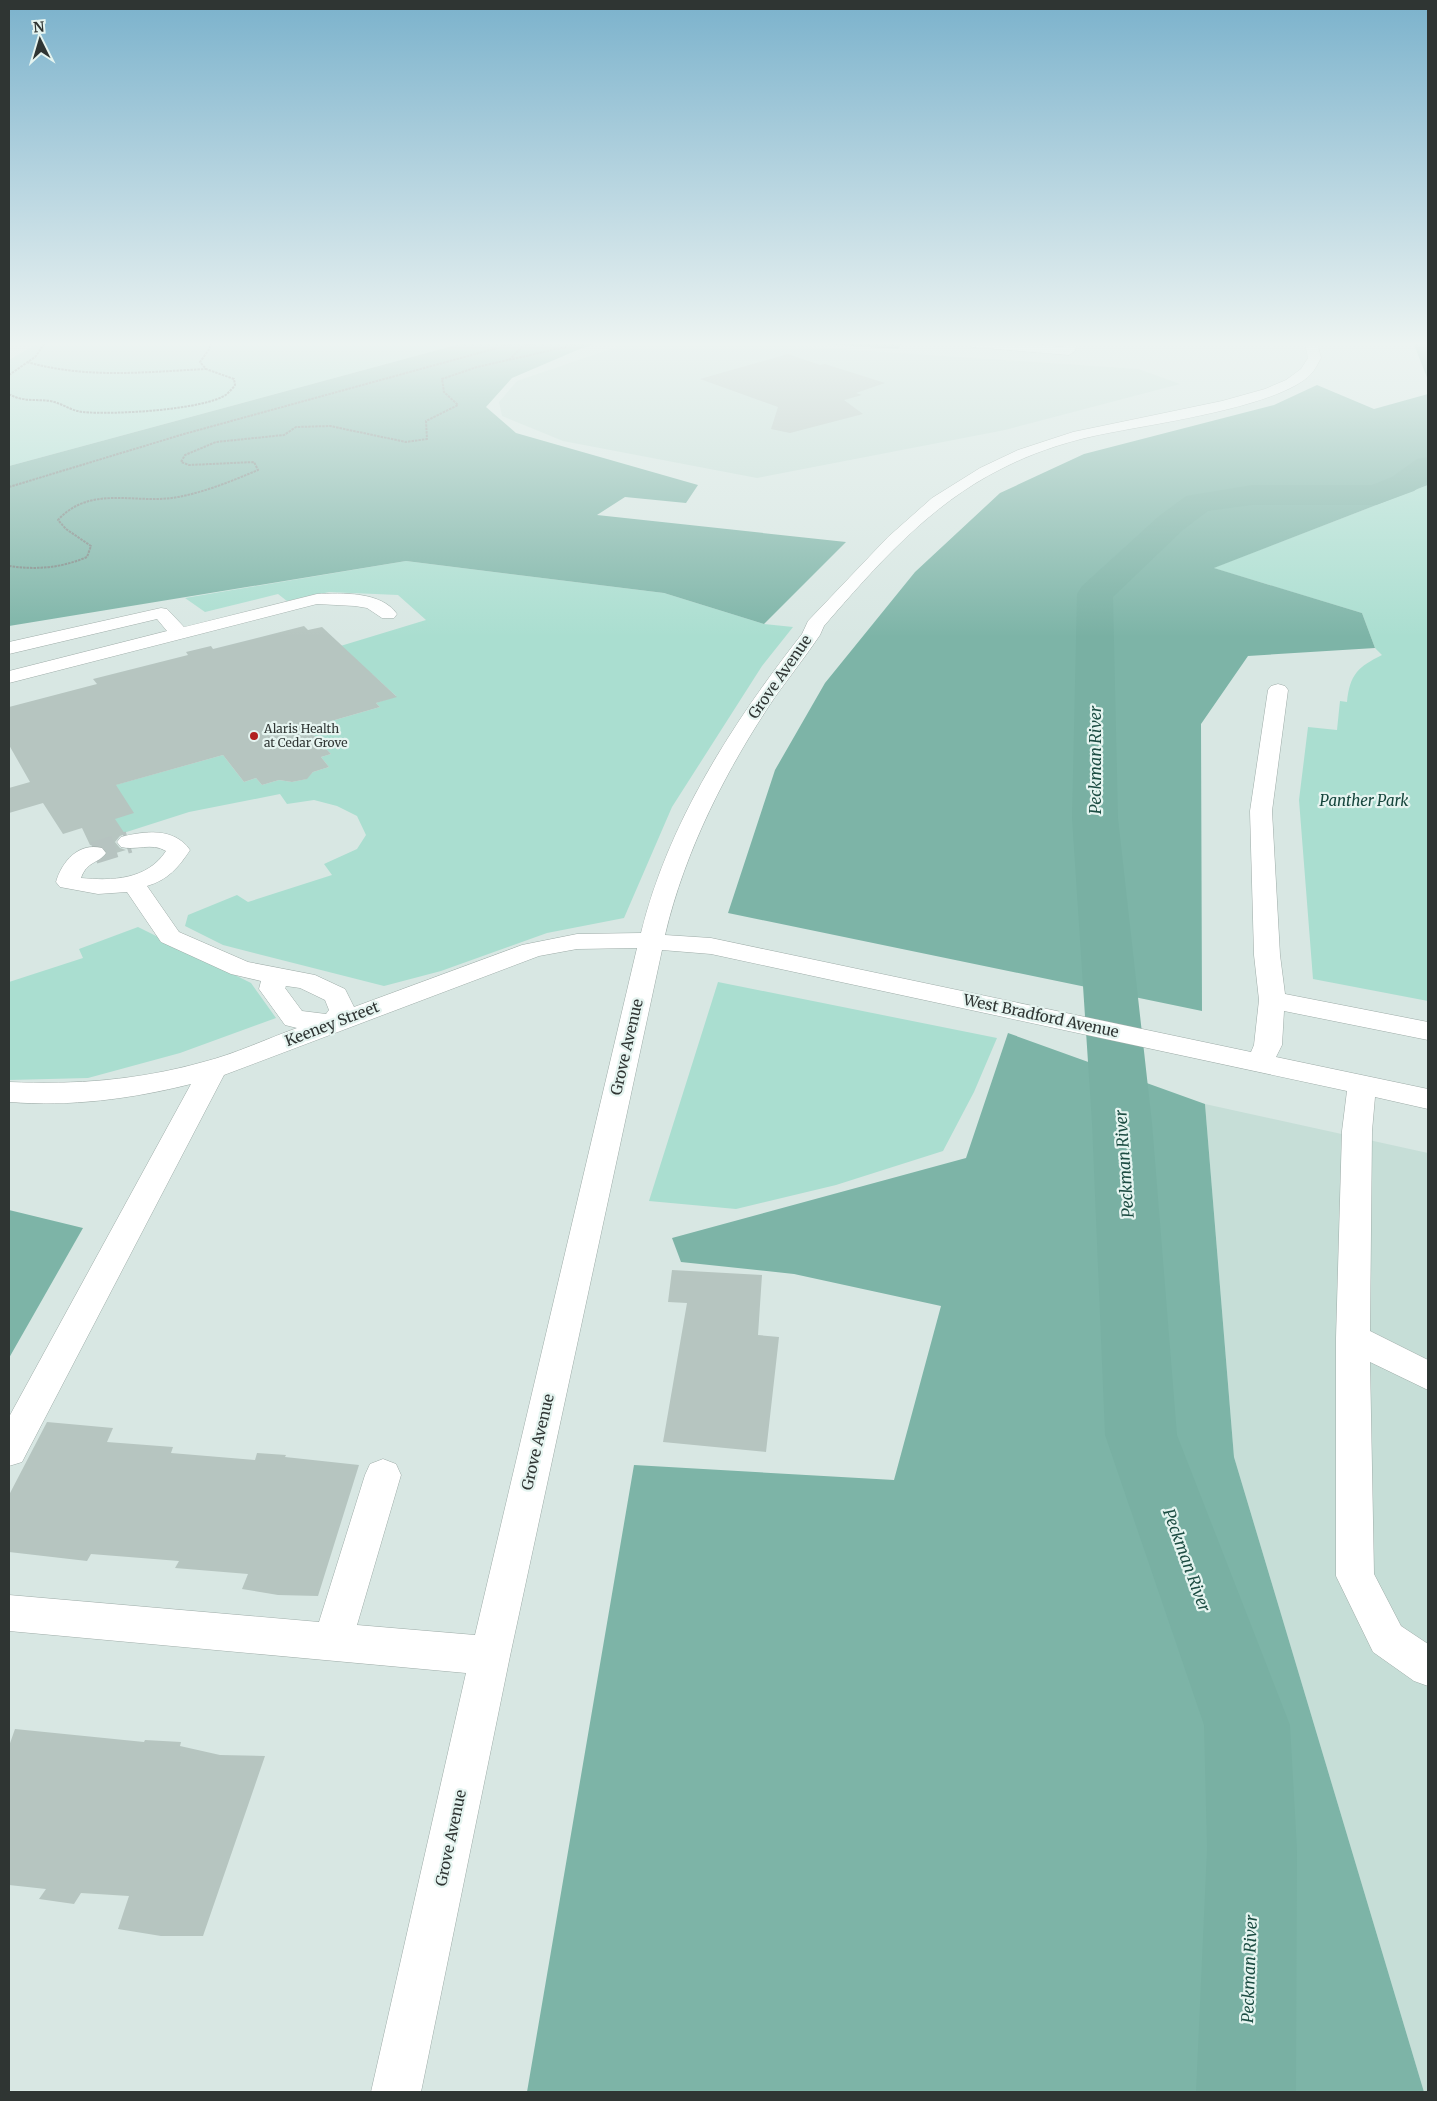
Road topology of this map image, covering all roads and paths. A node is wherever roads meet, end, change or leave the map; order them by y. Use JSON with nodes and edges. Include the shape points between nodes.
{"nodes":[{"id":1,"x":164,"y":440,"type":"edge"},
{"id":2,"x":235,"y":440,"type":"edge"},
{"id":3,"x":397,"y":440,"type":"edge"},
{"id":4,"x":420,"y":440,"type":"edge"},
{"id":5,"x":1067,"y":440,"type":"edge"},
{"id":6,"x":9,"y":487,"type":"edge"},
{"id":7,"x":9,"y":566,"type":"edge"},
{"id":8,"x":388,"y":614,"type":"dead end"},
{"id":9,"x":179,"y":633,"type":"junction"},
{"id":10,"x":9,"y":648,"type":"edge"},
{"id":11,"x":9,"y":677,"type":"edge"},
{"id":12,"x":1278,"y":690,"type":"dead end"},
{"id":13,"x":129,"y":842,"type":"tunnel mouth"},
{"id":14,"x":94,"y":853,"type":"tunnel mouth"},
{"id":15,"x":133,"y":883,"type":"junction"},
{"id":16,"x":652,"y":941,"type":"junction"},
{"id":17,"x":275,"y":976,"type":"junction"},
{"id":18,"x":1272,"y":1000,"type":"junction"},
{"id":19,"x":333,"y":1023,"type":"junction"},
{"id":20,"x":1428,"y":1030,"type":"edge"},
{"id":21,"x":1259,"y":1063,"type":"junction"},
{"id":22,"x":213,"y":1069,"type":"junction"},
{"id":23,"x":1362,"y":1085,"type":"junction"},
{"id":24,"x":9,"y":1092,"type":"edge"},
{"id":25,"x":1428,"y":1099,"type":"edge"},
{"id":26,"x":1353,"y":1338,"type":"junction"},
{"id":27,"x":1428,"y":1376,"type":"edge"},
{"id":28,"x":9,"y":1451,"type":"edge"},
{"id":29,"x":383,"y":1475,"type":"dead end"},
{"id":30,"x":9,"y":1613,"type":"edge"},
{"id":31,"x":332,"y":1643,"type":"junction"},
{"id":32,"x":490,"y":1656,"type":"junction"},
{"id":33,"x":1428,"y":1668,"type":"edge"},
{"id":34,"x":396,"y":2092,"type":"edge"}],
"edges":[{"from":1,"to":6,"type":"path"},
{"from":2,"to":7,"type":"path","via":[[216,442],[185,455],[181,462],[189,465],[254,462],[258,470],[206,490],[176,497],[146,500],[115,496],[64,510],[58,520],[66,532],[91,546],[87,557],[68,566],[28,569]]},
{"from":3,"to":4,"type":"path"},
{"from":5,"to":16,"type":"street","name":"Grove Avenue","via":[[1024,453],[968,480],[942,499],[894,540],[815,625],[746,724],[722,767],[661,903]]},
{"from":8,"to":9,"type":"street","via":[[381,606],[342,599],[317,599]]},
{"from":9,"to":10,"type":"street","via":[[161,613]]},
{"from":9,"to":11,"type":"street"},
{"from":12,"to":18,"type":"street","via":[[1260,812]]},
{"from":13,"to":15,"type":"street","via":[[159,839],[171,843],[178,850],[173,861],[159,874]]},
{"from":14,"to":15,"type":"street","via":[[84,856],[72,867],[68,882],[107,888]]},
{"from":15,"to":17,"type":"street","via":[[170,937],[240,968]]},
{"from":16,"to":19,"type":"street","name":"Keeney Street","via":[[592,938],[550,944]]},
{"from":16,"to":21,"type":"street","name":"West Bradford Avenue","via":[[711,946]]},
{"from":16,"to":32,"type":"street","name":"Grove Avenue"},
{"from":17,"to":19,"type":"street","via":[[272,989],[294,1019]]},
{"from":17,"to":19,"type":"street","via":[[306,981],[336,995],[342,1010]]},
{"from":18,"to":20,"type":"street"},
{"from":18,"to":21,"type":"street","via":[[1268,1045]]},
{"from":19,"to":22,"type":"street","name":"Keeney Street"},
{"from":21,"to":23,"type":"street","name":"West Bradford Avenue"},
{"from":22,"to":24,"type":"street","name":"Keeney Street","via":[[133,1088],[91,1092]]},
{"from":22,"to":28,"type":"street"},
{"from":23,"to":25,"type":"street","name":"West Bradford Avenue"},
{"from":23,"to":26,"type":"street","via":[[1357,1131]]},
{"from":26,"to":27,"type":"street"},
{"from":26,"to":33,"type":"street","via":[[1354,1576],[1387,1640]]},
{"from":29,"to":31,"type":"street"},
{"from":30,"to":31,"type":"street"},
{"from":31,"to":32,"type":"street"},
{"from":32,"to":34,"type":"street","name":"Grove Avenue"}]}
